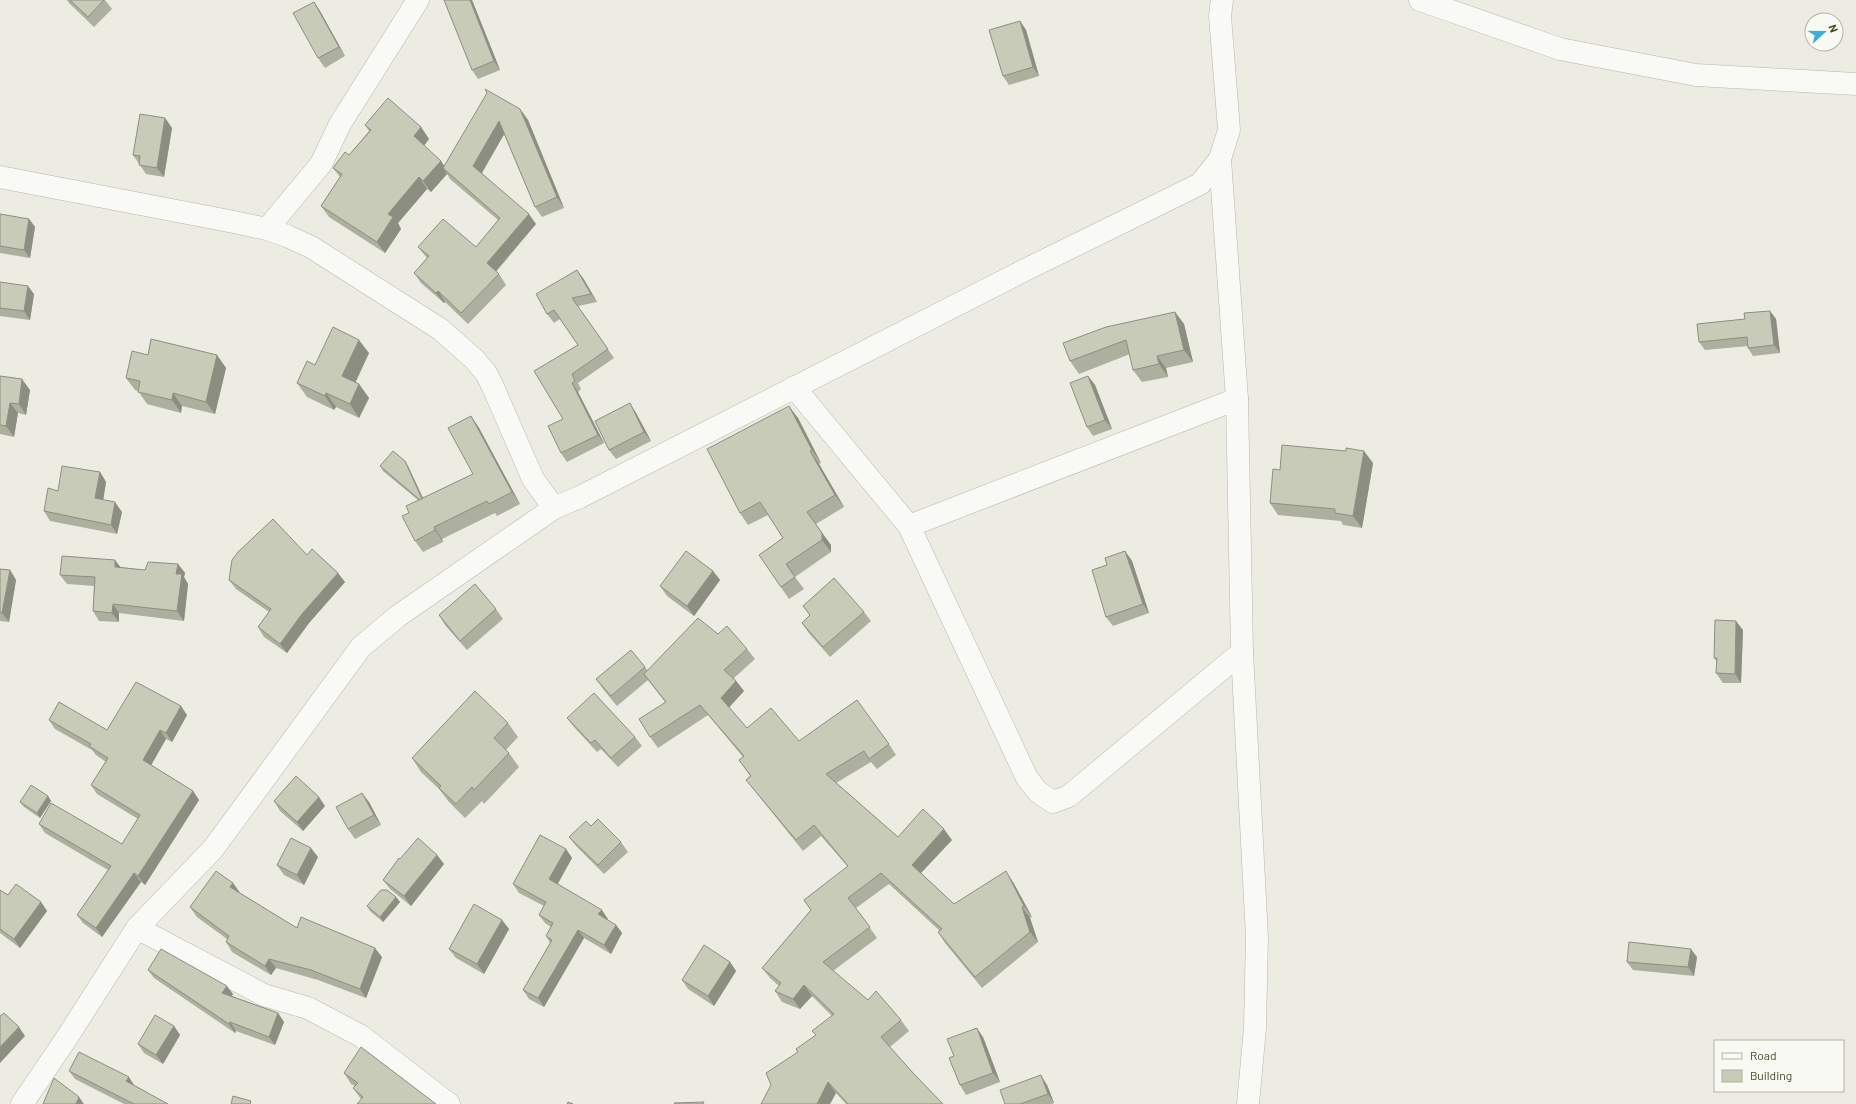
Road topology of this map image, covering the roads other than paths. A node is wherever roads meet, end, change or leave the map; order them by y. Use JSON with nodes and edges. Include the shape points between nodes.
{"nodes":[{"id":1,"x":418,"y":0,"type":"edge"},
{"id":2,"x":1222,"y":0,"type":"edge"},
{"id":3,"x":1420,"y":0,"type":"edge"},
{"id":4,"x":1856,"y":84,"type":"edge"},
{"id":5,"x":1220,"y":159,"type":"junction"},
{"id":6,"x":0,"y":177,"type":"edge"},
{"id":7,"x":267,"y":229,"type":"junction"},
{"id":8,"x":794,"y":387,"type":"junction"},
{"id":9,"x":1237,"y":399,"type":"junction"},
{"id":10,"x":554,"y":508,"type":"junction"},
{"id":11,"x":909,"y":526,"type":"junction"},
{"id":12,"x":1242,"y":652,"type":"junction"},
{"id":13,"x":137,"y":928,"type":"junction"},
{"id":14,"x":22,"y":1104,"type":"edge"},
{"id":15,"x":449,"y":1104,"type":"edge"},
{"id":16,"x":1248,"y":1104,"type":"edge"}],
"edges":[{"from":1,"to":7,"type":"street","via":[[340,124],[321,164]]},
{"from":2,"to":5,"type":"street","via":[[1220,16],[1229,130]]},
{"from":3,"to":4,"type":"street","via":[[1560,49],[1696,74]]},
{"from":5,"to":8,"type":"street","via":[[1200,184]]},
{"from":5,"to":9,"type":"street"},
{"from":6,"to":7,"type":"street"},
{"from":7,"to":10,"type":"street","via":[[311,247],[440,330],[474,359],[494,387],[533,479]]},
{"from":8,"to":10,"type":"street"},
{"from":8,"to":11,"type":"street"},
{"from":9,"to":11,"type":"street"},
{"from":9,"to":12,"type":"street"},
{"from":10,"to":13,"type":"street","via":[[398,616],[361,647],[213,850]]},
{"from":11,"to":12,"type":"street","via":[[1027,778],[1038,792],[1053,802],[1069,796]]},
{"from":12,"to":16,"type":"street","via":[[1257,937],[1255,1028]]},
{"from":13,"to":14,"type":"street"},
{"from":13,"to":15,"type":"street","via":[[264,995],[308,1008],[361,1036]]}]}
